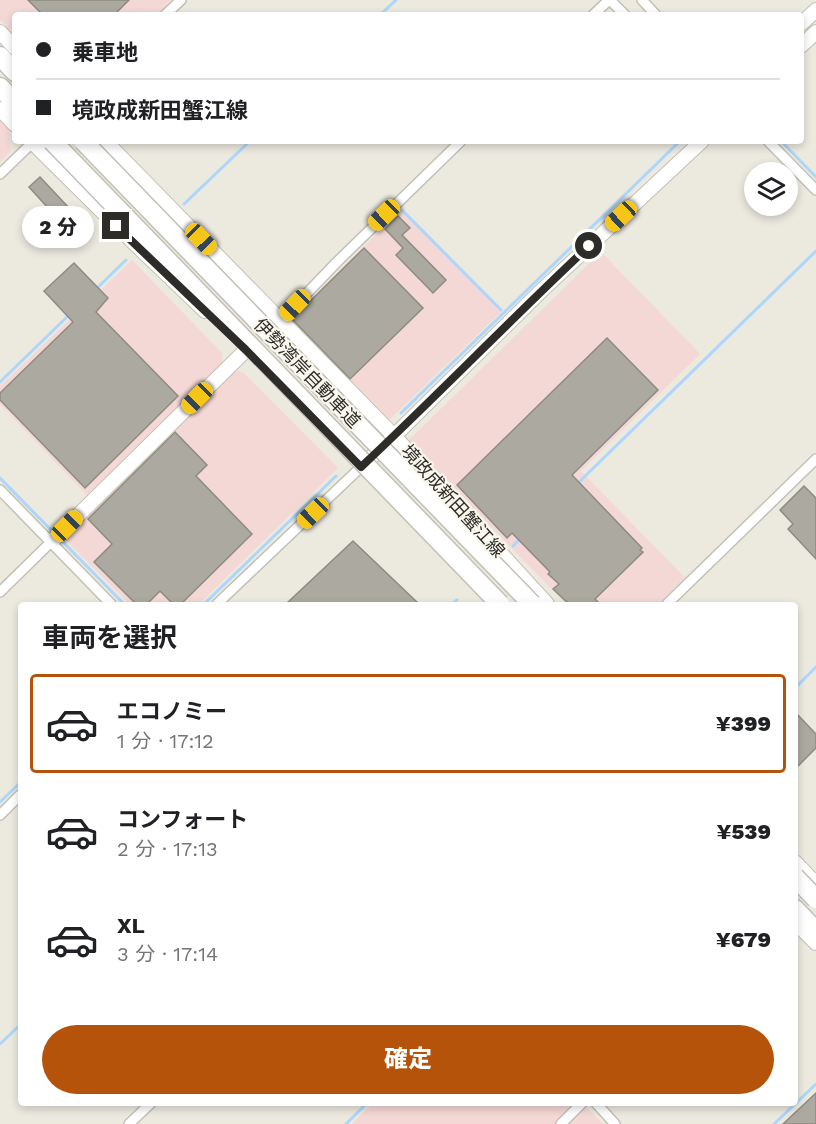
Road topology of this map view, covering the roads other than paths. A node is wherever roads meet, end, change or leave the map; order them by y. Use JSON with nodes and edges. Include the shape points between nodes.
{"nodes":[{"id":1,"x":180,"y":0,"type":"edge"},
{"id":2,"x":609,"y":0,"type":"edge"},
{"id":3,"x":642,"y":0,"type":"edge"},
{"id":4,"x":816,"y":10,"type":"edge"},
{"id":5,"x":168,"y":12,"type":"edge"},
{"id":6,"x":596,"y":12,"type":"edge"},
{"id":7,"x":622,"y":12,"type":"edge"},
{"id":8,"x":653,"y":12,"type":"edge"},
{"id":9,"x":804,"y":21,"type":"edge"},
{"id":10,"x":0,"y":32,"type":"edge"},
{"id":11,"x":816,"y":32,"type":"edge"},
{"id":12,"x":804,"y":43,"type":"edge"},
{"id":13,"x":12,"y":45,"type":"edge"},
{"id":14,"x":0,"y":56,"type":"edge"},
{"id":15,"x":12,"y":69,"type":"edge"},
{"id":16,"x":0,"y":87,"type":"edge"},
{"id":17,"x":12,"y":100,"type":"edge"},
{"id":18,"x":0,"y":109,"type":"edge"},
{"id":19,"x":12,"y":122,"type":"edge"},
{"id":20,"x":30,"y":144,"type":"edge"},
{"id":21,"x":34,"y":144,"type":"edge"},
{"id":22,"x":55,"y":144,"type":"edge"},
{"id":23,"x":85,"y":144,"type":"edge"},
{"id":24,"x":108,"y":144,"type":"edge"},
{"id":25,"x":458,"y":144,"type":"edge"},
{"id":26,"x":699,"y":144,"type":"edge"},
{"id":27,"x":771,"y":144,"type":"edge"},
{"id":28,"x":0,"y":174,"type":"edge"},
{"id":29,"x":816,"y":190,"type":"edge"},
{"id":30,"x":280,"y":320,"type":"junction"},
{"id":31,"x":246,"y":350,"type":"junction"},
{"id":32,"x":394,"y":436,"type":"junction"},
{"id":33,"x":816,"y":459,"type":"edge"},
{"id":34,"x":361,"y":467,"type":"junction"},
{"id":35,"x":0,"y":490,"type":"edge"},
{"id":36,"x":51,"y":542,"type":"junction"},
{"id":37,"x":0,"y":591,"type":"edge"},
{"id":38,"x":109,"y":602,"type":"edge"},
{"id":39,"x":219,"y":602,"type":"edge"},
{"id":40,"x":493,"y":602,"type":"edge"},
{"id":41,"x":498,"y":602,"type":"edge"},
{"id":42,"x":530,"y":602,"type":"edge"},
{"id":43,"x":545,"y":602,"type":"edge"},
{"id":44,"x":669,"y":602,"type":"edge"},
{"id":45,"x":18,"y":797,"type":"edge"},
{"id":46,"x":0,"y":814,"type":"edge"},
{"id":47,"x":798,"y":865,"type":"edge"},
{"id":48,"x":810,"y":879,"type":"edge"},
{"id":49,"x":798,"y":892,"type":"edge"},
{"id":50,"x":816,"y":899,"type":"edge"},
{"id":51,"x":798,"y":912,"type":"edge"},
{"id":52,"x":798,"y":925,"type":"edge"},
{"id":53,"x":816,"y":931,"type":"edge"},
{"id":54,"x":816,"y":943,"type":"edge"},
{"id":55,"x":148,"y":1106,"type":"edge"},
{"id":56,"x":579,"y":1106,"type":"edge"},
{"id":57,"x":599,"y":1106,"type":"edge"},
{"id":58,"x":129,"y":1124,"type":"edge"},
{"id":59,"x":561,"y":1124,"type":"edge"},
{"id":60,"x":615,"y":1124,"type":"edge"}],
"edges":[{"from":1,"to":5,"type":"street"},
{"from":2,"to":6,"type":"street"},
{"from":2,"to":7,"type":"street"},
{"from":3,"to":8,"type":"street"},
{"from":4,"to":9,"type":"main road"},
{"from":10,"to":13,"type":"main road"},
{"from":11,"to":12,"type":"main road"},
{"from":14,"to":15,"type":"highway"},
{"from":16,"to":17,"type":"highway"},
{"from":18,"to":19,"type":"main road"},
{"from":20,"to":28,"type":"street"},
{"from":21,"to":31,"type":"main road"},
{"from":22,"to":41,"type":"highway","name":"伊勢湾岸自動車道","bridge":true},
{"from":23,"to":42,"type":"highway","name":"伊勢湾岸自動車道","bridge":true},
{"from":24,"to":30,"type":"main road","name":"境政成新田蟹江線"},
{"from":25,"to":30,"type":"street"},
{"from":26,"to":32,"type":"main road","via":[[541,291]]},
{"from":27,"to":29,"type":"street"},
{"from":30,"to":32,"type":"main road","name":"境政成新田蟹江線"},
{"from":31,"to":34,"type":"main road"},
{"from":31,"to":36,"type":"main road"},
{"from":32,"to":34,"type":"main road"},
{"from":32,"to":43,"type":"main road","name":"境政成新田蟹江線"},
{"from":33,"to":44,"type":"street"},
{"from":34,"to":39,"type":"street"},
{"from":34,"to":40,"type":"main road"},
{"from":35,"to":36,"type":"street"},
{"from":36,"to":37,"type":"street"},
{"from":36,"to":38,"type":"street"},
{"from":45,"to":46,"type":"street"},
{"from":47,"to":48,"type":"main road"},
{"from":48,"to":49,"type":"street"},
{"from":48,"to":50,"type":"highway","bridge":true},
{"from":51,"to":53,"type":"highway"},
{"from":52,"to":54,"type":"main road"},
{"from":55,"to":58,"type":"street"},
{"from":56,"to":59,"type":"street"},
{"from":57,"to":60,"type":"street"}]}
